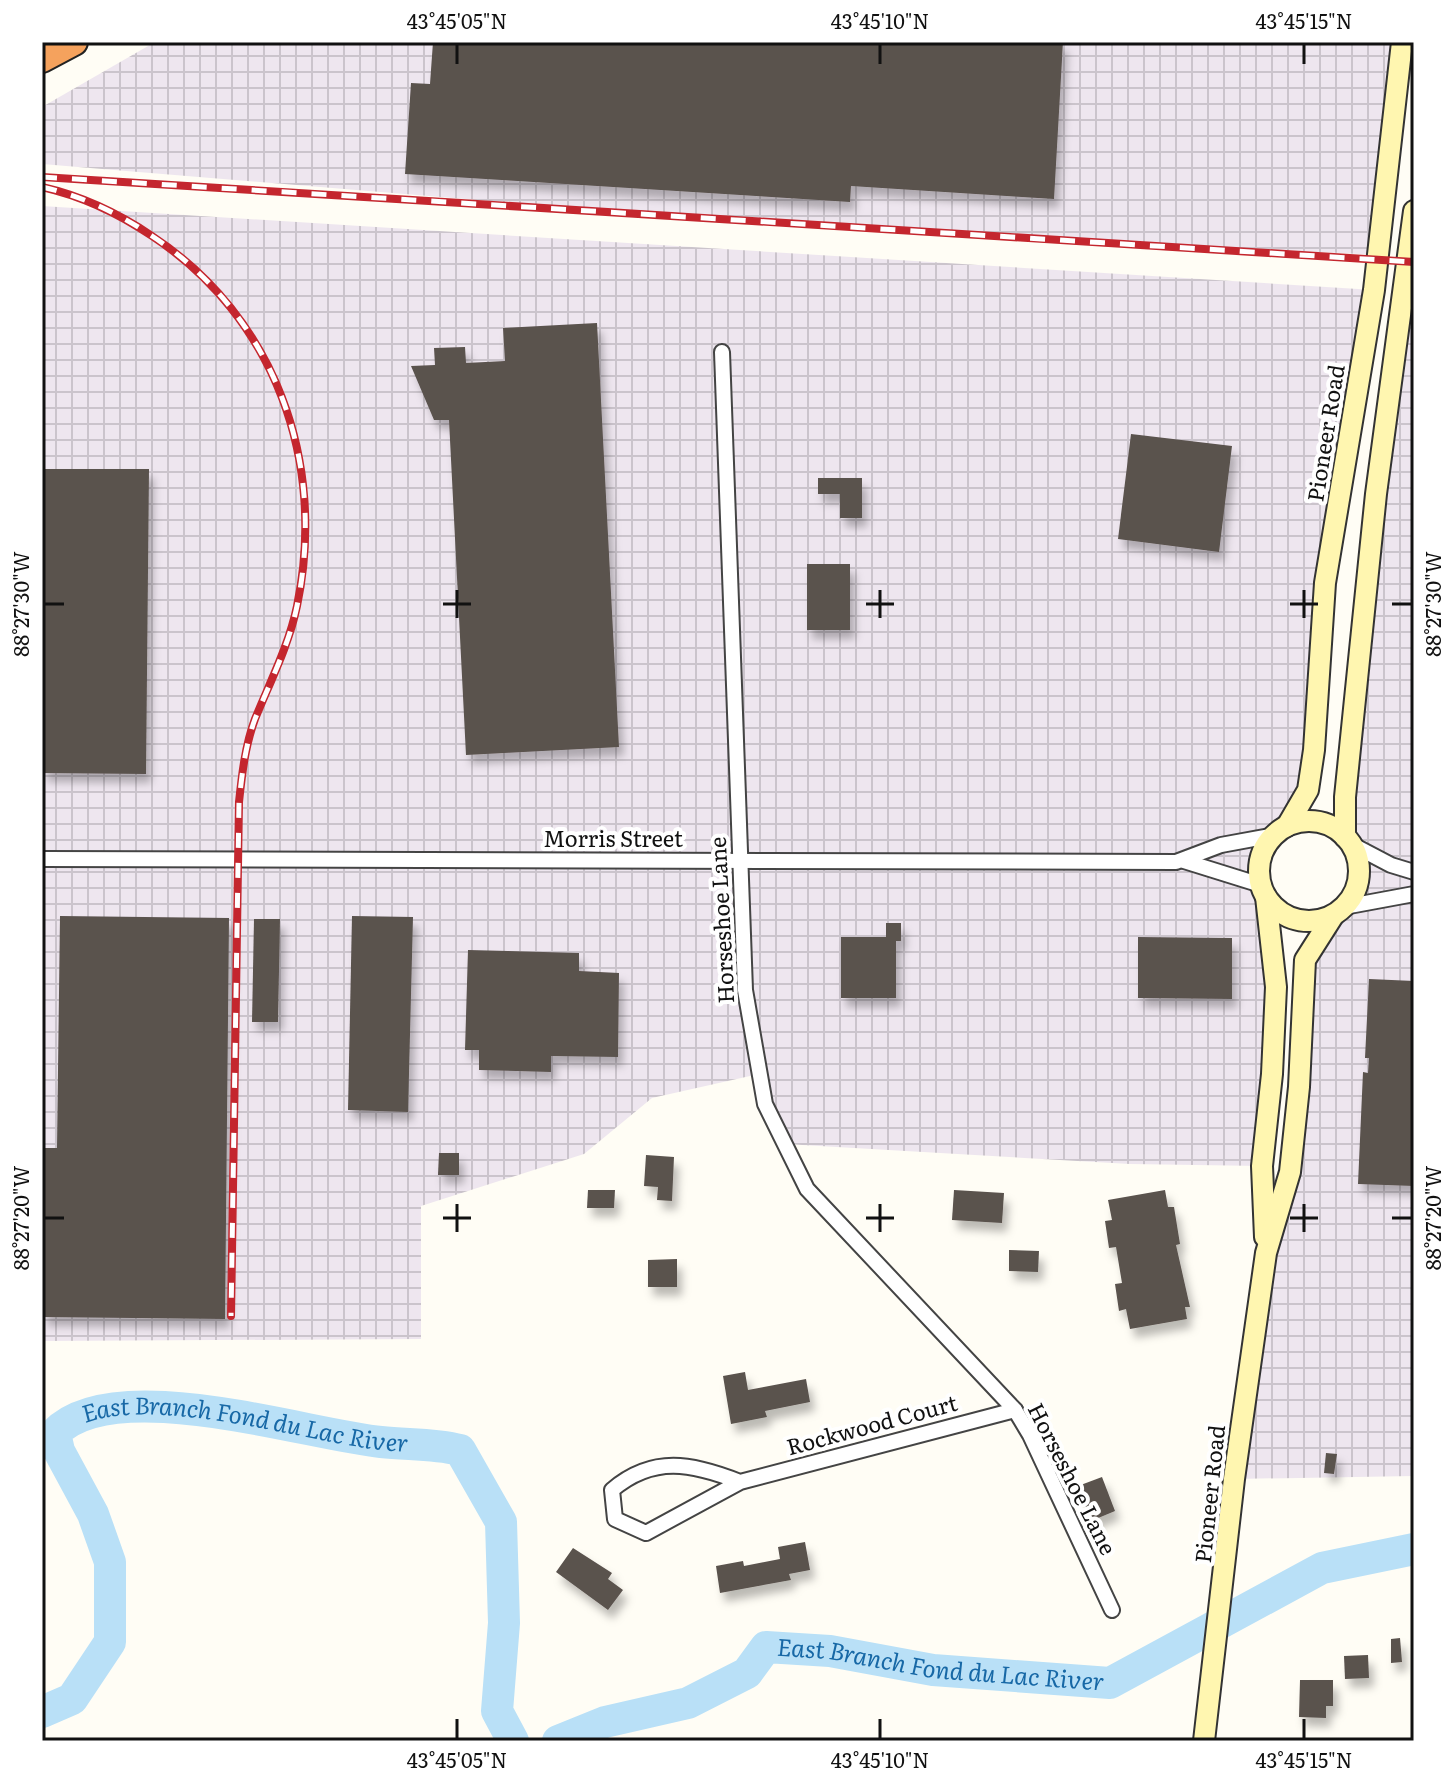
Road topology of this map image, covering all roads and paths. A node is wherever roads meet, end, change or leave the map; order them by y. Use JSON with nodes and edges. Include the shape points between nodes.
{"nodes":[{"id":1,"x":74,"y":42,"type":"edge"},
{"id":2,"x":1402,"y":42,"type":"edge"},
{"id":3,"x":42,"y":59,"type":"edge"},
{"id":4,"x":1414,"y":211,"type":"edge"},
{"id":5,"x":722,"y":352,"type":"dead end"},
{"id":6,"x":1281,"y":831,"type":"junction"},
{"id":7,"x":1348,"y":841,"type":"junction"},
{"id":8,"x":42,"y":859,"type":"edge"},
{"id":9,"x":1184,"y":861,"type":"junction"},
{"id":10,"x":740,"y":862,"type":"junction"},
{"id":11,"x":1414,"y":872,"type":"edge"},
{"id":12,"x":1263,"y":891,"type":"junction"},
{"id":13,"x":1414,"y":894,"type":"edge"},
{"id":14,"x":1338,"y":911,"type":"junction"},
{"id":15,"x":1266,"y":1253,"type":"junction"},
{"id":16,"x":1015,"y":1410,"type":"junction"},
{"id":17,"x":740,"y":1482,"type":"junction"},
{"id":18,"x":1112,"y":1610,"type":"dead end"},
{"id":19,"x":1204,"y":1741,"type":"edge"}],
"edges":[{"from":1,"to":3,"type":"highway"},
{"from":2,"to":6,"type":"main road","name":"Pioneer Road","via":[[1374,290],[1325,583],[1308,790]]},
{"from":4,"to":7,"type":"main road","via":[[1376,494],[1345,797]]},
{"from":5,"to":10,"type":"street","name":"Horseshoe Lane"},
{"from":6,"to":7,"type":"main road","via":[[1318,822]]},
{"from":6,"to":9,"type":"street","name":"Morris Street","via":[[1221,845]]},
{"from":6,"to":12,"type":"main road","via":[[1260,861]]},
{"from":7,"to":11,"type":"street"},
{"from":7,"to":14,"type":"main road","via":[[1359,870],[1356,887]]},
{"from":8,"to":10,"type":"street","name":"Morris Street"},
{"from":9,"to":10,"type":"street","name":"Morris Street"},
{"from":9,"to":12,"type":"street","name":"Morris Street"},
{"from":10,"to":16,"type":"street","name":"Horseshoe Lane","via":[[745,990],[765,1104],[807,1189]]},
{"from":12,"to":14,"type":"main road","via":[[1275,909],[1303,921]]},
{"from":12,"to":15,"type":"main road","name":"Pioneer Road","via":[[1276,987],[1262,1166]]},
{"from":13,"to":14,"type":"street"},
{"from":14,"to":15,"type":"main road","name":"Pioneer Road","via":[[1305,960],[1290,1172]]},
{"from":15,"to":19,"type":"main road","name":"Pioneer Road"},
{"from":16,"to":17,"type":"street","name":"Rockwood Court"},
{"from":16,"to":18,"type":"street","name":"Horseshoe Lane"},
{"from":17,"to":17,"type":"street","name":"Rockwood Court","via":[[708,1469],[665,1464],[631,1474],[612,1490],[615,1519],[646,1533]]}]}
